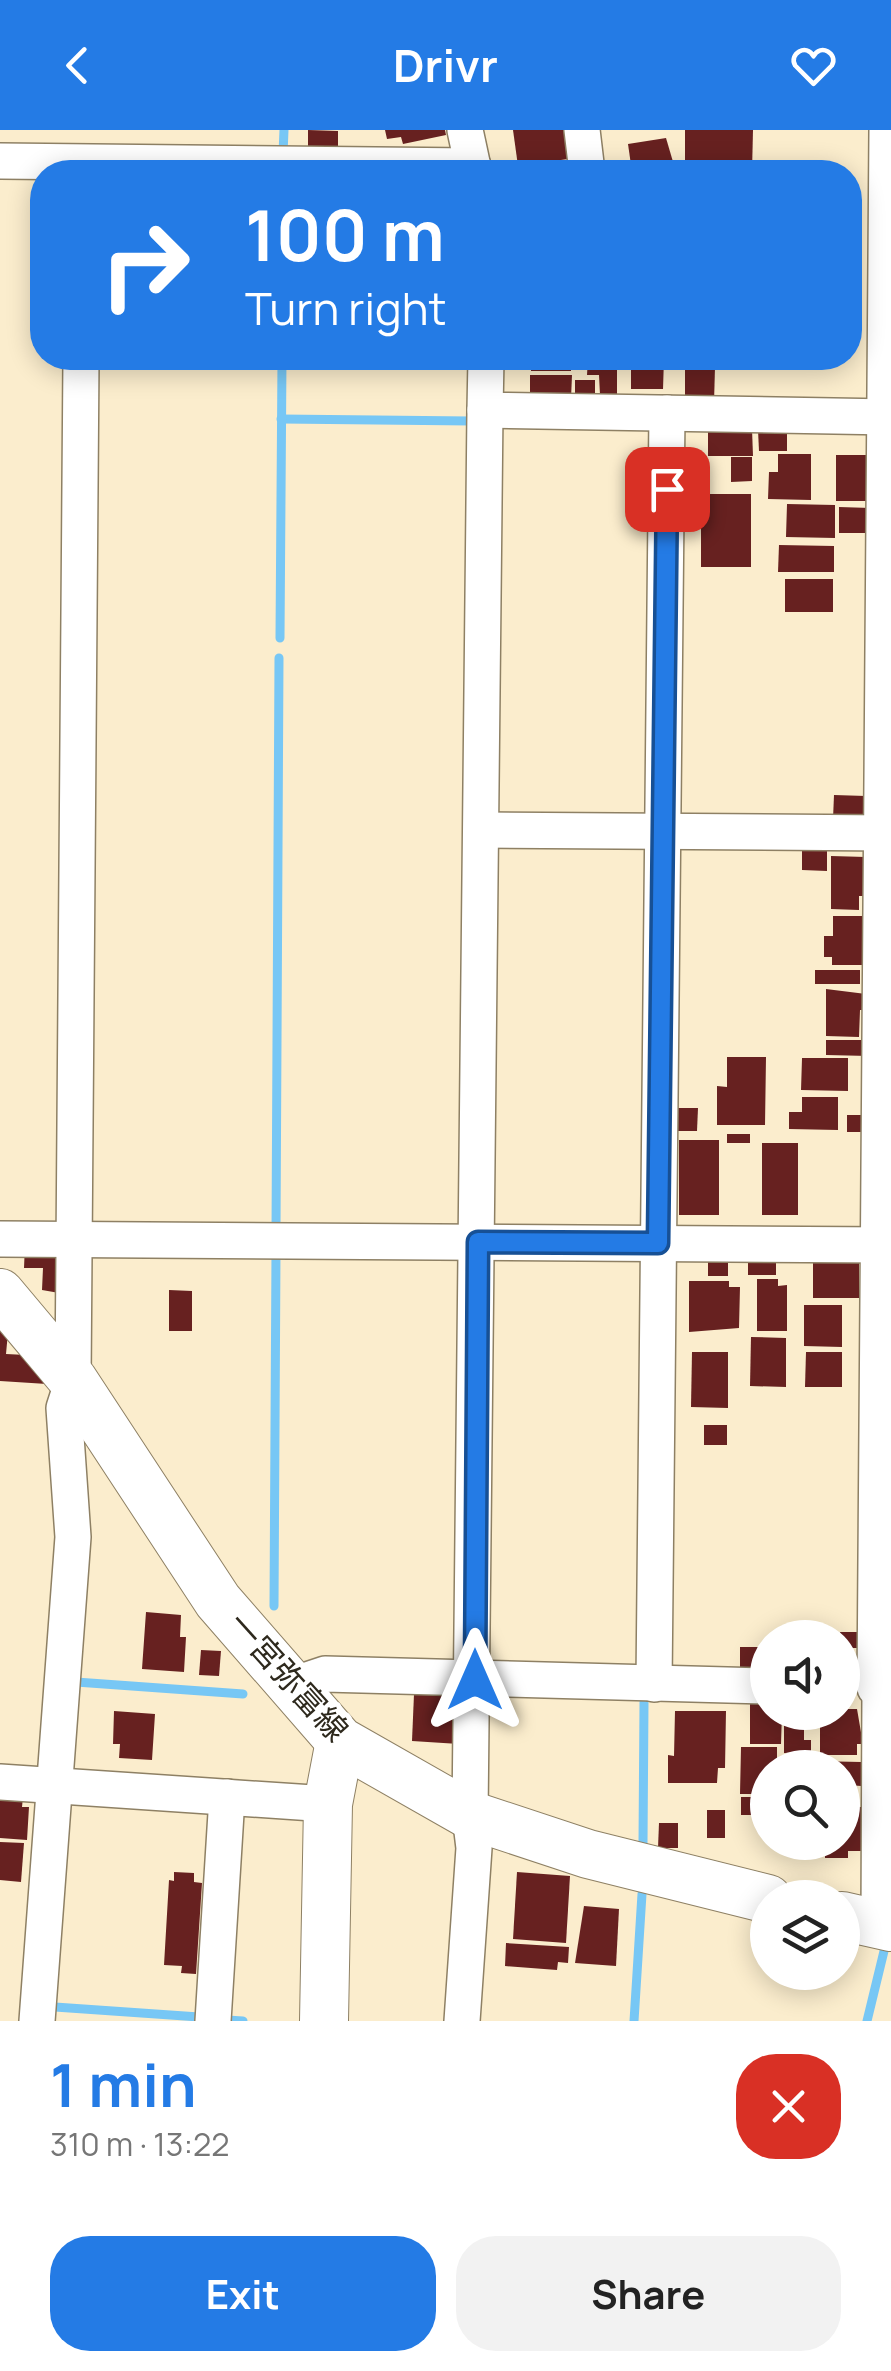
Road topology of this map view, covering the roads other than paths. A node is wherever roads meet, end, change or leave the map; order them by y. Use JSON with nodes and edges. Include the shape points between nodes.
{"nodes":[{"id":1,"x":466,"y":130,"type":"edge"},
{"id":2,"x":582,"y":130,"type":"edge"},
{"id":3,"x":887,"y":130,"type":"edge"},
{"id":4,"x":84,"y":154,"type":"edge"},
{"id":5,"x":240,"y":160,"type":"edge"},
{"id":6,"x":472,"y":160,"type":"edge"},
{"id":7,"x":586,"y":160,"type":"edge"},
{"id":8,"x":0,"y":161,"type":"edge"},
{"id":9,"x":81,"y":370,"type":"edge"},
{"id":10,"x":486,"y":370,"type":"edge"},
{"id":11,"x":486,"y":410,"type":"junction"},
{"id":12,"x":667,"y":413,"type":"junction"},
{"id":13,"x":889,"y":417,"type":"edge"},
{"id":14,"x":482,"y":830,"type":"junction"},
{"id":15,"x":665,"y":832,"type":"junction"},
{"id":16,"x":887,"y":834,"type":"edge"},
{"id":17,"x":886,"y":1040,"type":"edge"},
{"id":18,"x":0,"y":1239,"type":"edge"},
{"id":19,"x":74,"y":1240,"type":"junction"},
{"id":20,"x":478,"y":1242,"type":"junction"},
{"id":21,"x":658,"y":1243,"type":"junction"},
{"id":22,"x":885,"y":1245,"type":"edge"},
{"id":23,"x":0,"y":1294,"type":"edge"},
{"id":24,"x":73,"y":1380,"type":"junction"},
{"id":25,"x":475,"y":1680,"type":"junction"},
{"id":26,"x":654,"y":1684,"type":"junction"},
{"id":27,"x":292,"y":1685,"type":"junction"},
{"id":28,"x":750,"y":1686,"type":"edge"},
{"id":29,"x":872,"y":1688,"type":"edge"},
{"id":30,"x":340,"y":1741,"type":"junction"},
{"id":31,"x":0,"y":1782,"type":"edge"},
{"id":32,"x":52,"y":1786,"type":"junction"},
{"id":33,"x":226,"y":1797,"type":"junction"},
{"id":34,"x":328,"y":1804,"type":"junction"},
{"id":35,"x":470,"y":1814,"type":"junction"},
{"id":36,"x":750,"y":1894,"type":"edge"},
{"id":37,"x":871,"y":1922,"type":"edge"},
{"id":38,"x":37,"y":2021,"type":"edge"},
{"id":39,"x":213,"y":2021,"type":"edge"},
{"id":40,"x":324,"y":2021,"type":"edge"},
{"id":41,"x":462,"y":2021,"type":"edge"}],
"edges":[{"from":1,"to":6,"type":"street"},
{"from":2,"to":7,"type":"street"},
{"from":3,"to":13,"type":"street"},
{"from":4,"to":5,"type":"street"},
{"from":4,"to":8,"type":"street"},
{"from":9,"to":19,"type":"street"},
{"from":10,"to":11,"type":"street"},
{"from":11,"to":12,"type":"street"},
{"from":11,"to":14,"type":"street"},
{"from":12,"to":13,"type":"street"},
{"from":12,"to":15,"type":"street"},
{"from":13,"to":16,"type":"street"},
{"from":14,"to":15,"type":"street"},
{"from":14,"to":20,"type":"street"},
{"from":15,"to":16,"type":"street"},
{"from":15,"to":21,"type":"street"},
{"from":16,"to":17,"type":"street"},
{"from":17,"to":22,"type":"street"},
{"from":18,"to":19,"type":"street"},
{"from":19,"to":20,"type":"street"},
{"from":19,"to":24,"type":"street"},
{"from":20,"to":21,"type":"street"},
{"from":20,"to":25,"type":"street"},
{"from":21,"to":22,"type":"street"},
{"from":21,"to":26,"type":"street"},
{"from":22,"to":29,"type":"street"},
{"from":23,"to":24,"type":"main road","name":"一宮弥富線"},
{"from":24,"to":27,"type":"main road","name":"一宮弥富線","via":[[218,1601]]},
{"from":24,"to":32,"type":"street","via":[[64,1408],[73,1536]]},
{"from":25,"to":26,"type":"street"},
{"from":25,"to":27,"type":"street","via":[[325,1674]]},
{"from":25,"to":35,"type":"street"},
{"from":26,"to":28,"type":"street"},
{"from":27,"to":30,"type":"main road","name":"一宮弥富線"},
{"from":29,"to":37,"type":"street"},
{"from":30,"to":34,"type":"main road"},
{"from":30,"to":35,"type":"main road","name":"一宮弥富線"},
{"from":31,"to":32,"type":"street"},
{"from":32,"to":33,"type":"street"},
{"from":32,"to":38,"type":"street"},
{"from":33,"to":34,"type":"street"},
{"from":33,"to":39,"type":"street"},
{"from":34,"to":40,"type":"main road"},
{"from":35,"to":36,"type":"main road","name":"一宮弥富線","via":[[588,1854]]},
{"from":35,"to":41,"type":"street","via":[[474,1848]]}]}
